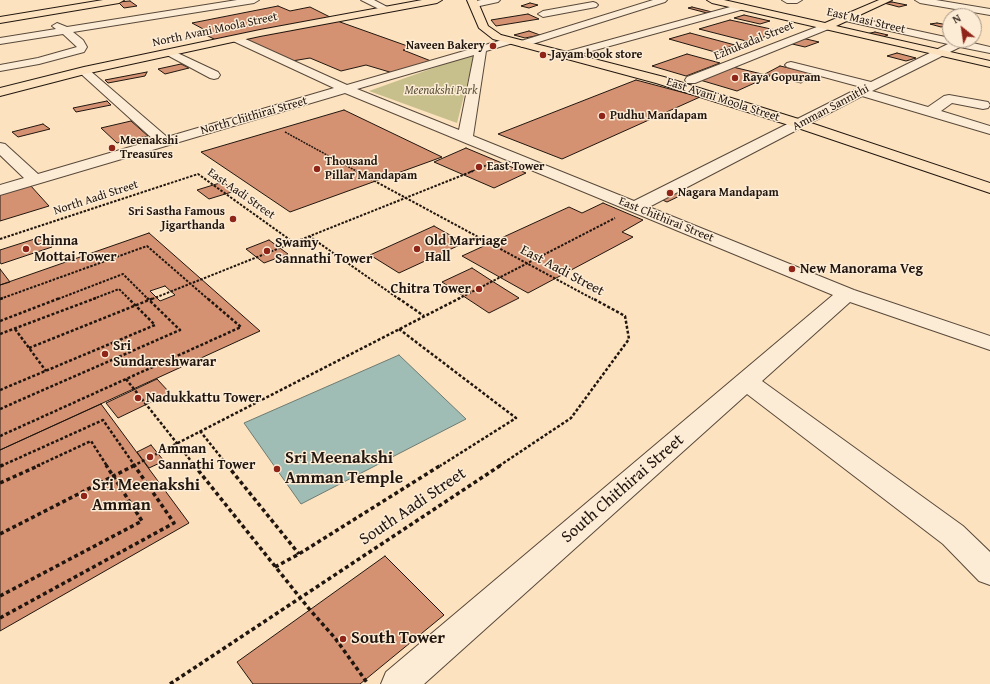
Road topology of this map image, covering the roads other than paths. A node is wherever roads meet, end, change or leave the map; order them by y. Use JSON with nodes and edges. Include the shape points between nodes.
{"nodes":[{"id":1,"x":119,"y":0,"type":"edge"},
{"id":2,"x":251,"y":0,"type":"edge"},
{"id":3,"x":366,"y":0,"type":"edge"},
{"id":4,"x":437,"y":0,"type":"edge"},
{"id":5,"x":495,"y":0,"type":"edge"},
{"id":6,"x":579,"y":0,"type":"edge"},
{"id":7,"x":662,"y":0,"type":"edge"},
{"id":8,"x":712,"y":0,"type":"edge"},
{"id":9,"x":787,"y":0,"type":"edge"},
{"id":10,"x":797,"y":0,"type":"edge"},
{"id":11,"x":887,"y":0,"type":"edge"},
{"id":12,"x":920,"y":0,"type":"edge"},
{"id":13,"x":962,"y":0,"type":"edge"},
{"id":14,"x":90,"y":2,"type":"edge"},
{"id":15,"x":474,"y":2,"type":"edge"},
{"id":16,"x":593,"y":5,"type":"junction"},
{"id":17,"x":990,"y":6,"type":"edge"},
{"id":18,"x":741,"y":7,"type":"junction"},
{"id":19,"x":386,"y":9,"type":"junction"},
{"id":20,"x":990,"y":12,"type":"edge"},
{"id":21,"x":543,"y":14,"type":"dead end"},
{"id":22,"x":619,"y":14,"type":"junction"},
{"id":23,"x":208,"y":18,"type":"dead end"},
{"id":24,"x":844,"y":18,"type":"junction"},
{"id":25,"x":0,"y":20,"type":"edge"},
{"id":26,"x":827,"y":26,"type":"junction"},
{"id":27,"x":65,"y":31,"type":"junction"},
{"id":28,"x":0,"y":34,"type":"edge"},
{"id":29,"x":237,"y":39,"type":"junction"},
{"id":30,"x":942,"y":39,"type":"edge"},
{"id":31,"x":0,"y":41,"type":"edge"},
{"id":32,"x":515,"y":42,"type":"junction"},
{"id":33,"x":950,"y":48,"type":"edge"},
{"id":34,"x":481,"y":49,"type":"junction"},
{"id":35,"x":942,"y":52,"type":"junction"},
{"id":36,"x":171,"y":53,"type":"junction"},
{"id":37,"x":566,"y":55,"type":"junction"},
{"id":38,"x":39,"y":61,"type":"junction"},
{"id":39,"x":990,"y":64,"type":"edge"},
{"id":40,"x":791,"y":66,"type":"dead end"},
{"id":41,"x":0,"y":68,"type":"edge"},
{"id":42,"x":79,"y":73,"type":"junction"},
{"id":43,"x":214,"y":75,"type":"dead end"},
{"id":44,"x":691,"y":80,"type":"junction"},
{"id":45,"x":669,"y":85,"type":"junction"},
{"id":46,"x":346,"y":89,"type":"junction"},
{"id":47,"x":866,"y":89,"type":"junction"},
{"id":48,"x":0,"y":92,"type":"edge"},
{"id":49,"x":698,"y":92,"type":"junction"},
{"id":50,"x":983,"y":105,"type":"dead end"},
{"id":51,"x":930,"y":112,"type":"junction"},
{"id":52,"x":800,"y":124,"type":"junction"},
{"id":53,"x":990,"y":130,"type":"edge"},
{"id":54,"x":465,"y":138,"type":"junction"},
{"id":55,"x":165,"y":142,"type":"junction"},
{"id":56,"x":0,"y":147,"type":"edge"},
{"id":57,"x":531,"y":147,"type":"dead end"},
{"id":58,"x":509,"y":156,"type":"junction"},
{"id":59,"x":36,"y":180,"type":"junction"},
{"id":60,"x":990,"y":188,"type":"edge"},
{"id":61,"x":0,"y":190,"type":"edge"},
{"id":62,"x":635,"y":207,"type":"junction"},
{"id":63,"x":847,"y":294,"type":"junction"},
{"id":64,"x":990,"y":343,"type":"edge"},
{"id":65,"x":747,"y":382,"type":"junction"},
{"id":66,"x":990,"y":572,"type":"edge"},
{"id":67,"x":398,"y":684,"type":"edge"}],
"edges":[{"from":1,"to":14,"type":"main road"},
{"from":2,"to":23,"type":"street","via":[[258,5],[257,7]]},
{"from":2,"to":27,"type":"street"},
{"from":3,"to":19,"type":"street"},
{"from":4,"to":19,"type":"main road","name":"North Avani Moola Street"},
{"from":5,"to":15,"type":"street"},
{"from":6,"to":16,"type":"street"},
{"from":7,"to":22,"type":"street","name":"North Chithirai Street"},
{"from":8,"to":18,"type":"main road","name":"East Masi Street"},
{"from":9,"to":10,"type":"street"},
{"from":11,"to":24,"type":"main road"},
{"from":12,"to":20,"type":"street"},
{"from":13,"to":17,"type":"street"},
{"from":14,"to":25,"type":"main road"},
{"from":15,"to":32,"type":"main road","name":"East Avani Moola Street","via":[[484,28],[497,37]]},
{"from":16,"to":21,"type":"street"},
{"from":16,"to":22,"type":"street"},
{"from":18,"to":26,"type":"main road","name":"East Masi Street"},
{"from":18,"to":37,"type":"street"},
{"from":19,"to":29,"type":"main road","name":"North Avani Moola Street"},
{"from":22,"to":32,"type":"street","name":"North Chithirai Street"},
{"from":24,"to":26,"type":"main road"},
{"from":24,"to":30,"type":"street"},
{"from":26,"to":35,"type":"main road","name":"East Masi Street"},
{"from":26,"to":44,"type":"street","name":"Ezhukadal Street"},
{"from":27,"to":28,"type":"street","via":[[54,26]]},
{"from":27,"to":31,"type":"street"},
{"from":27,"to":38,"type":"street","via":[[83,41],[80,50]]},
{"from":29,"to":36,"type":"main road","name":"North Avani Moola Street"},
{"from":29,"to":46,"type":"street","name":"East Chithirai Street"},
{"from":32,"to":34,"type":"street","name":"North Chithirai Street"},
{"from":32,"to":37,"type":"main road","name":"East Avani Moola Street"},
{"from":33,"to":35,"type":"street","name":"Amman Sannithi"},
{"from":34,"to":46,"type":"street","name":"North Chithirai Street"},
{"from":34,"to":54,"type":"street"},
{"from":35,"to":39,"type":"main road","name":"East Masi Street"},
{"from":35,"to":47,"type":"street","name":"Amman Sannithi"},
{"from":36,"to":42,"type":"main road","name":"North Avani Moola Street"},
{"from":36,"to":43,"type":"street"},
{"from":37,"to":45,"type":"main road","name":"East Avani Moola Street"},
{"from":38,"to":41,"type":"street"},
{"from":38,"to":42,"type":"street"},
{"from":40,"to":47,"type":"street"},
{"from":42,"to":48,"type":"main road","name":"North Avani Moola Street"},
{"from":42,"to":55,"type":"street"},
{"from":44,"to":45,"type":"street"},
{"from":44,"to":49,"type":"street"},
{"from":45,"to":49,"type":"main road","name":"East Avani Moola Street"},
{"from":46,"to":54,"type":"street","name":"East Chithirai Street"},
{"from":46,"to":55,"type":"street","name":"North Chithirai Street"},
{"from":47,"to":51,"type":"street"},
{"from":47,"to":52,"type":"street","name":"Amman Sannithi"},
{"from":49,"to":52,"type":"main road","name":"East Avani Moola Street"},
{"from":50,"to":51,"type":"street","via":[[949,99]]},
{"from":51,"to":53,"type":"street"},
{"from":52,"to":60,"type":"main road","name":"East Avani Moola Street"},
{"from":52,"to":62,"type":"street","name":"Amman Sannithi"},
{"from":54,"to":58,"type":"street","name":"East Chithirai Street"},
{"from":55,"to":59,"type":"street","name":"North Chithirai Street"},
{"from":56,"to":59,"type":"street"},
{"from":57,"to":58,"type":"street"},
{"from":58,"to":62,"type":"street","name":"East Chithirai Street"},
{"from":59,"to":61,"type":"street","name":"North Chithirai Street"},
{"from":62,"to":63,"type":"street","name":"East Chithirai Street"},
{"from":63,"to":64,"type":"street","name":"East Chithirai Street"},
{"from":63,"to":65,"type":"street","name":"South Chithirai Street"},
{"from":65,"to":66,"type":"street","via":[[953,535]]},
{"from":65,"to":67,"type":"street","name":"South Chithirai Street"}]}
